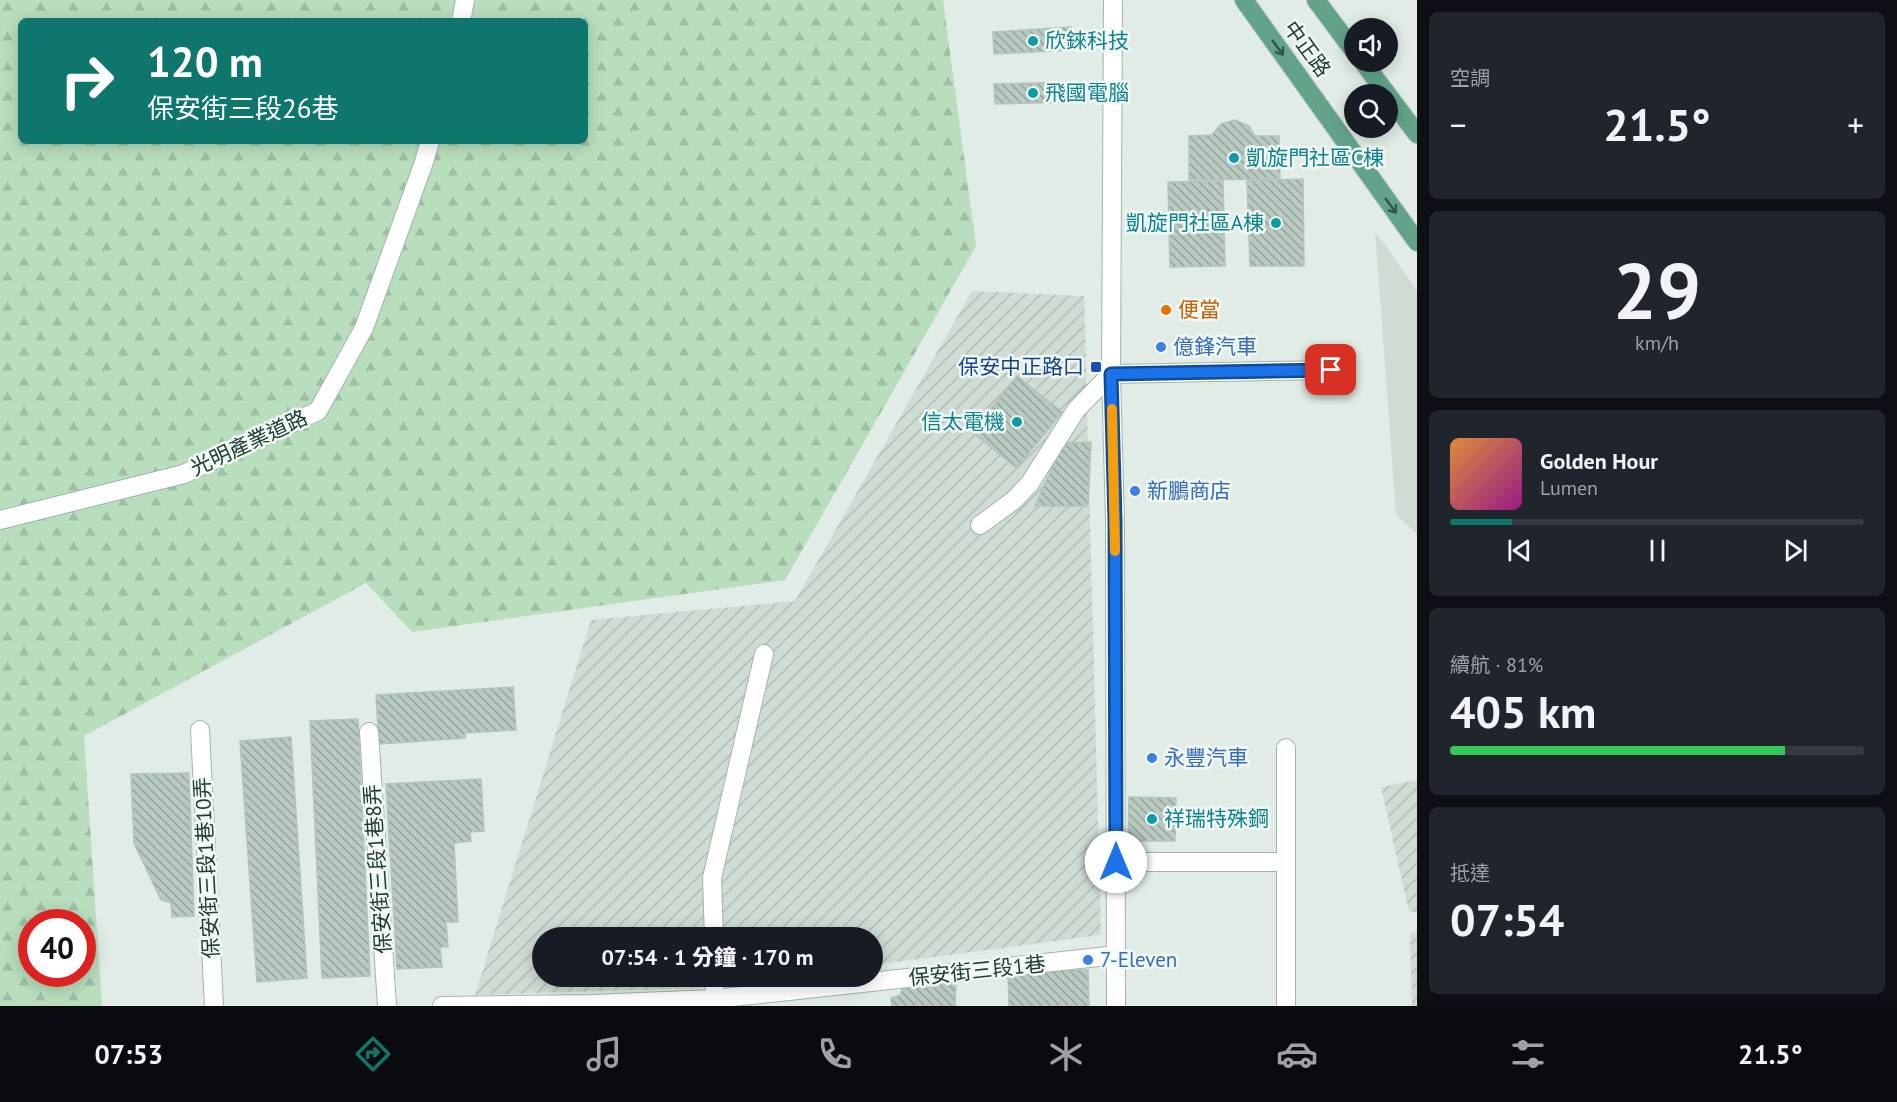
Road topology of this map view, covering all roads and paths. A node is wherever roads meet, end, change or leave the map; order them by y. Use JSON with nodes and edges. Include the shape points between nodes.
{"nodes":[{"id":1,"x":465,"y":0,"type":"edge"},
{"id":2,"x":1113,"y":0,"type":"edge"},
{"id":3,"x":1244,"y":0,"type":"edge"},
{"id":4,"x":1316,"y":0,"type":"edge"},
{"id":5,"x":462,"y":18,"type":"edge"},
{"id":6,"x":1344,"y":38,"type":"edge"},
{"id":7,"x":1370,"y":72,"type":"edge"},
{"id":8,"x":1417,"y":134,"type":"edge"},
{"id":9,"x":429,"y":144,"type":"edge"},
{"id":10,"x":1417,"y":242,"type":"edge"},
{"id":11,"x":1331,"y":370,"type":"dead end"},
{"id":12,"x":1111,"y":374,"type":"junction"},
{"id":13,"x":0,"y":520,"type":"edge"},
{"id":14,"x":980,"y":525,"type":"dead end"},
{"id":15,"x":764,"y":654,"type":"dead end"},
{"id":16,"x":200,"y":730,"type":"dead end"},
{"id":17,"x":369,"y":732,"type":"dead end"},
{"id":18,"x":1286,"y":748,"type":"dead end"},
{"id":19,"x":1116,"y":862,"type":"junction"},
{"id":20,"x":1286,"y":862,"type":"junction"},
{"id":21,"x":714,"y":927,"type":"edge"},
{"id":22,"x":1117,"y":956,"type":"junction"},
{"id":23,"x":714,"y":987,"type":"edge"},
{"id":24,"x":715,"y":999,"type":"junction"},
{"id":25,"x":214,"y":1006,"type":"edge"},
{"id":26,"x":387,"y":1006,"type":"edge"},
{"id":27,"x":442,"y":1006,"type":"edge"},
{"id":28,"x":1116,"y":1006,"type":"edge"},
{"id":29,"x":1286,"y":1006,"type":"edge"}],
"edges":[{"from":1,"to":5,"type":"street"},
{"from":2,"to":12,"type":"street"},
{"from":3,"to":10,"type":"main road","name":"中正路","one_way":true},
{"from":4,"to":6,"type":"main road","name":"中正路"},
{"from":7,"to":8,"type":"main road","name":"中正路"},
{"from":9,"to":13,"type":"street","name":"光明產業道路","via":[[364,328],[318,411],[184,474]]},
{"from":11,"to":12,"type":"street"},
{"from":12,"to":14,"type":"street","via":[[1076,410],[1030,483]]},
{"from":12,"to":19,"type":"street"},
{"from":15,"to":21,"type":"street","via":[[712,878]]},
{"from":16,"to":25,"type":"street","name":"保安街三段1巷10弄"},
{"from":17,"to":26,"type":"street","name":"保安街三段1巷8弄"},
{"from":18,"to":20,"type":"street"},
{"from":19,"to":20,"type":"street"},
{"from":19,"to":22,"type":"street"},
{"from":20,"to":29,"type":"street"},
{"from":22,"to":24,"type":"street","name":"保安街三段1巷"},
{"from":22,"to":28,"type":"street"},
{"from":23,"to":24,"type":"street"},
{"from":24,"to":27,"type":"street","name":"保安街三段1巷"}]}
